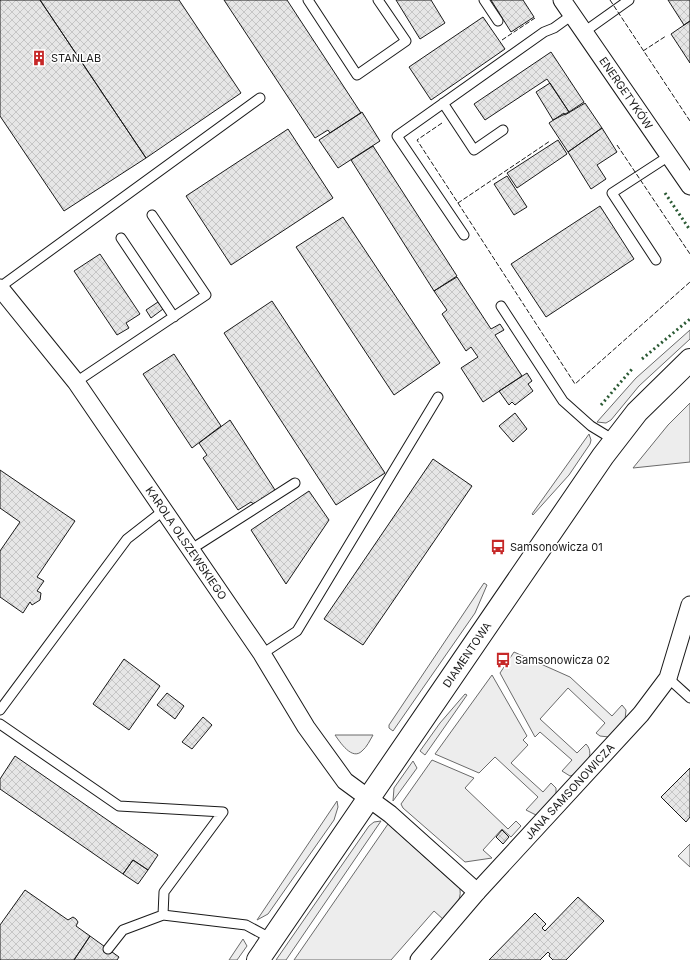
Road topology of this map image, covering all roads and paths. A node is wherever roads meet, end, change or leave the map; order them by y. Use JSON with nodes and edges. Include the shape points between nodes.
{"nodes":[{"id":1,"x":308,"y":0,"type":"edge"},
{"id":2,"x":378,"y":0,"type":"edge"},
{"id":3,"x":484,"y":0,"type":"edge"},
{"id":4,"x":562,"y":0,"type":"edge"},
{"id":5,"x":629,"y":0,"type":"edge"},
{"id":6,"x":572,"y":15,"type":"junction"},
{"id":7,"x":498,"y":21,"type":"dead end"},
{"id":8,"x":584,"y":32,"type":"junction"},
{"id":9,"x":260,"y":98,"type":"dead end"},
{"id":10,"x":443,"y":103,"type":"junction"},
{"id":11,"x":504,"y":130,"type":"dead end"},
{"id":12,"x":670,"y":156,"type":"junction"},
{"id":13,"x":690,"y":186,"type":"edge"},
{"id":14,"x":152,"y":214,"type":"dead end"},
{"id":15,"x":464,"y":235,"type":"dead end"},
{"id":16,"x":121,"y":238,"type":"dead end"},
{"id":17,"x":656,"y":260,"type":"dead end"},
{"id":18,"x":0,"y":287,"type":"edge"},
{"id":19,"x":501,"y":306,"type":"dead end"},
{"id":20,"x":174,"y":316,"type":"junction"},
{"id":21,"x":690,"y":360,"type":"edge"},
{"id":22,"x":76,"y":382,"type":"junction"},
{"id":23,"x":438,"y":397,"type":"dead end"},
{"id":24,"x":614,"y":440,"type":"junction"},
{"id":25,"x":295,"y":483,"type":"dead end"},
{"id":26,"x":163,"y":511,"type":"junction"},
{"id":27,"x":190,"y":550,"type":"junction"},
{"id":28,"x":690,"y":605,"type":"edge"},
{"id":29,"x":262,"y":654,"type":"junction"},
{"id":30,"x":668,"y":678,"type":"junction"},
{"id":31,"x":690,"y":698,"type":"edge"},
{"id":32,"x":0,"y":710,"type":"edge"},
{"id":33,"x":0,"y":724,"type":"edge"},
{"id":34,"x":369,"y":798,"type":"junction"},
{"id":35,"x":477,"y":892,"type":"junction"},
{"id":36,"x":163,"y":915,"type":"junction"},
{"id":37,"x":272,"y":939,"type":"junction"},
{"id":38,"x":108,"y":949,"type":"dead end"},
{"id":39,"x":258,"y":960,"type":"edge"},
{"id":40,"x":419,"y":960,"type":"edge"}],
"edges":[{"from":1,"to":2,"type":"lane","via":[[357,75],[406,41]]},
{"from":3,"to":7,"type":"lane"},
{"from":4,"to":6,"type":"street","name":"ENERGETYKÓW"},
{"from":5,"to":8,"type":"lane"},
{"from":6,"to":8,"type":"street","name":"ENERGETYKÓW"},
{"from":6,"to":10,"type":"lane"},
{"from":8,"to":12,"type":"street","name":"ENERGETYKÓW"},
{"from":9,"to":18,"type":"lane"},
{"from":10,"to":11,"type":"lane","via":[[474,150]]},
{"from":10,"to":15,"type":"lane","via":[[397,136]]},
{"from":12,"to":13,"type":"street","name":"ENERGETYKÓW"},
{"from":12,"to":17,"type":"lane","via":[[612,194]]},
{"from":14,"to":20,"type":"lane","via":[[206,295]]},
{"from":16,"to":20,"type":"lane"},
{"from":18,"to":22,"type":"street","name":"KAROLA OLSZEWSKIEGO"},
{"from":19,"to":24,"type":"lane","via":[[563,402],[591,426]]},
{"from":20,"to":22,"type":"lane"},
{"from":21,"to":24,"type":"street","name":"DIAMENTOWA","via":[[637,412]]},
{"from":22,"to":26,"type":"street","name":"KAROLA OLSZEWSKIEGO"},
{"from":23,"to":29,"type":"lane","via":[[297,631]]},
{"from":24,"to":34,"type":"street","name":"DIAMENTOWA"},
{"from":25,"to":27,"type":"lane"},
{"from":26,"to":27,"type":"street","name":"KAROLA OLSZEWSKIEGO"},
{"from":26,"to":32,"type":"lane","via":[[127,538]]},
{"from":27,"to":29,"type":"street","name":"KAROLA OLSZEWSKIEGO"},
{"from":28,"to":30,"type":"street","name":"JANA SAMSONOWICZA"},
{"from":29,"to":34,"type":"street","name":"KAROLA OLSZEWSKIEGO","via":[[306,727],[345,781]]},
{"from":30,"to":31,"type":"lane"},
{"from":30,"to":35,"type":"street","name":"JANA SAMSONOWICZA","via":[[641,714]]},
{"from":33,"to":36,"type":"lane","via":[[119,806],[222,812],[164,892]]},
{"from":34,"to":35,"type":"street","name":"KAROLA OLSZEWSKIEGO"},
{"from":34,"to":37,"type":"street","name":"DIAMENTOWA"},
{"from":35,"to":40,"type":"street","name":"JANA SAMSONOWICZA"},
{"from":36,"to":37,"type":"lane","via":[[246,925]]},
{"from":36,"to":38,"type":"lane","via":[[123,930]]},
{"from":37,"to":39,"type":"street","name":"DIAMENTOWA"}]}
